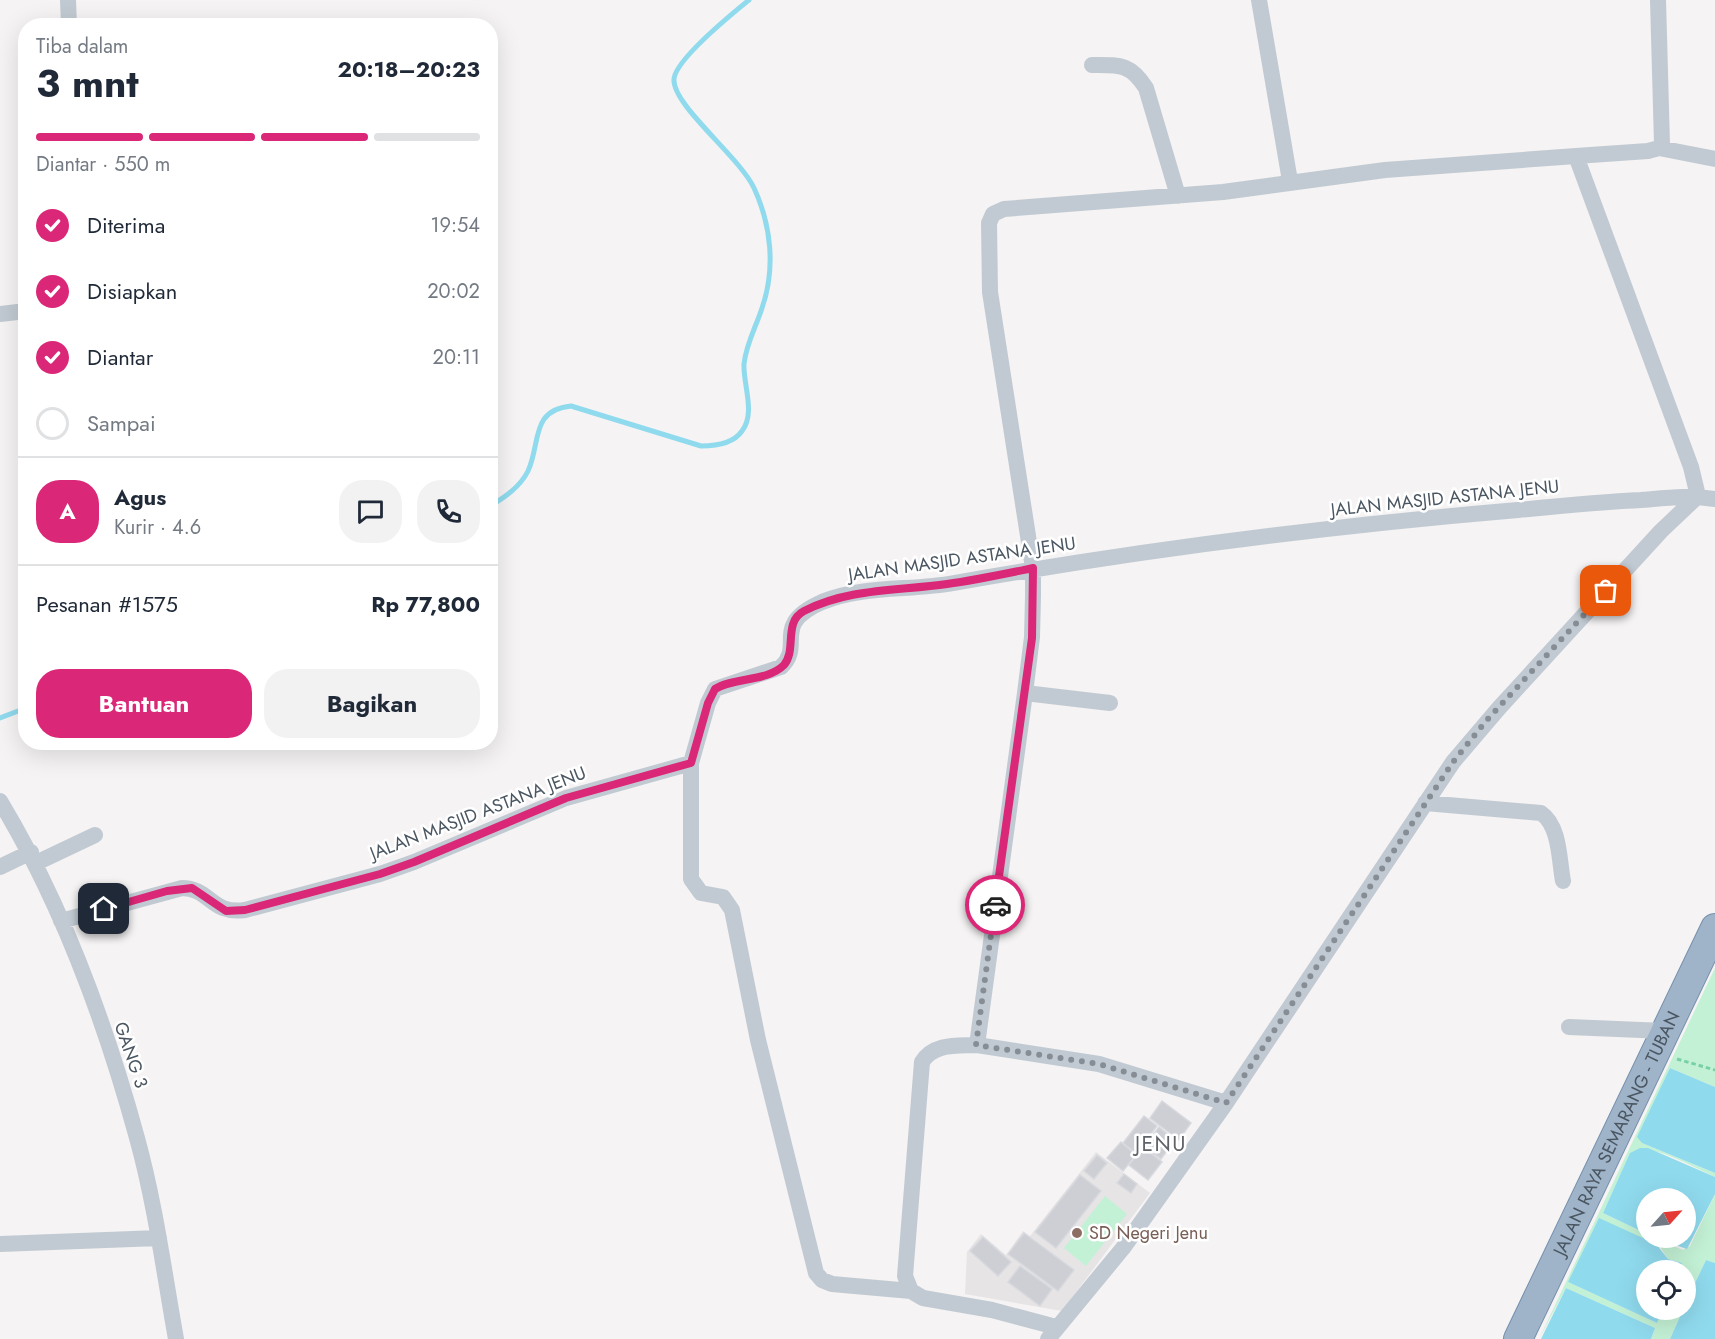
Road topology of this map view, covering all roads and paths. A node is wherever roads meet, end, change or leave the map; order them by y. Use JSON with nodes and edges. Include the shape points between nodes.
{"nodes":[{"id":1,"x":68,"y":0,"type":"edge"},
{"id":2,"x":1259,"y":0,"type":"edge"},
{"id":3,"x":1658,"y":0,"type":"edge"},
{"id":4,"x":69,"y":18,"type":"edge"},
{"id":5,"x":1092,"y":65,"type":"dead end"},
{"id":6,"x":1659,"y":148,"type":"junction"},
{"id":7,"x":1576,"y":156,"type":"junction"},
{"id":8,"x":1715,"y":159,"type":"edge"},
{"id":9,"x":1290,"y":181,"type":"junction"},
{"id":10,"x":1178,"y":196,"type":"junction"},
{"id":11,"x":18,"y":312,"type":"edge"},
{"id":12,"x":0,"y":314,"type":"edge"},
{"id":13,"x":1698,"y":496,"type":"junction"},
{"id":14,"x":1715,"y":499,"type":"edge"},
{"id":15,"x":1033,"y":568,"type":"junction"},
{"id":16,"x":1025,"y":693,"type":"junction"},
{"id":17,"x":1110,"y":703,"type":"dead end"},
{"id":18,"x":691,"y":763,"type":"junction"},
{"id":19,"x":0,"y":801,"type":"edge"},
{"id":20,"x":1425,"y":803,"type":"junction"},
{"id":21,"x":95,"y":835,"type":"dead end"},
{"id":22,"x":33,"y":858,"type":"junction"},
{"id":23,"x":0,"y":867,"type":"edge"},
{"id":24,"x":1563,"y":881,"type":"dead end"},
{"id":25,"x":62,"y":921,"type":"junction"},
{"id":26,"x":1715,"y":928,"type":"edge"},
{"id":27,"x":1569,"y":1027,"type":"dead end"},
{"id":28,"x":1660,"y":1041,"type":"junction"},
{"id":29,"x":976,"y":1045,"type":"junction"},
{"id":30,"x":1715,"y":1070,"type":"edge"},
{"id":31,"x":1226,"y":1103,"type":"junction"},
{"id":32,"x":159,"y":1238,"type":"junction"},
{"id":33,"x":0,"y":1244,"type":"edge"},
{"id":34,"x":911,"y":1292,"type":"junction"},
{"id":35,"x":1052,"y":1333,"type":"edge"},
{"id":36,"x":176,"y":1339,"type":"edge"},
{"id":37,"x":1518,"y":1339,"type":"edge"}],
"edges":[{"from":1,"to":4,"type":"street"},
{"from":2,"to":9,"type":"street"},
{"from":3,"to":6,"type":"street","via":[[1663,139]]},
{"from":5,"to":10,"type":"street","via":[[1129,67],[1137,74],[1146,88]]},
{"from":6,"to":7,"type":"street"},
{"from":6,"to":8,"type":"street"},
{"from":7,"to":9,"type":"street"},
{"from":7,"to":13,"type":"street"},
{"from":9,"to":10,"type":"street"},
{"from":10,"to":15,"type":"street","via":[[1004,209],[993,214],[989,223],[992,303]]},
{"from":11,"to":12,"type":"street"},
{"from":13,"to":14,"type":"street","name":"JALAN MASJID ASTANA JENU"},
{"from":13,"to":15,"type":"street","name":"JALAN MASJID ASTANA JENU","via":[[1407,519]]},
{"from":13,"to":20,"type":"street","via":[[1661,531],[1474,735]]},
{"from":15,"to":16,"type":"street","via":[[1032,638]]},
{"from":15,"to":18,"type":"street","name":"JALAN MASJID ASTANA JENU","via":[[946,584],[852,594],[799,614],[784,664],[715,689]]},
{"from":16,"to":17,"type":"street"},
{"from":16,"to":29,"type":"street"},
{"from":18,"to":25,"type":"street","name":"JALAN MASJID ASTANA JENU","via":[[566,798],[380,874],[245,910],[226,911],[200,892],[182,888]]},
{"from":18,"to":34,"type":"street","via":[[691,879],[701,893],[723,897],[732,909],[758,1040],[816,1273],[832,1284]]},
{"from":19,"to":22,"type":"street","name":"GANG 3"},
{"from":20,"to":24,"type":"street","via":[[1541,813],[1554,832]]},
{"from":20,"to":31,"type":"street"},
{"from":21,"to":22,"type":"street"},
{"from":22,"to":23,"type":"street"},
{"from":22,"to":25,"type":"street","name":"GANG 3"},
{"from":25,"to":32,"type":"street","name":"GANG 3","via":[[131,1117]]},
{"from":26,"to":28,"type":"highway","name":"JALAN RAYA SEMARANG - TUBAN"},
{"from":27,"to":28,"type":"street"},
{"from":28,"to":30,"type":"path"},
{"from":28,"to":37,"type":"highway","name":"JALAN RAYA SEMARANG - TUBAN"},
{"from":29,"to":31,"type":"street","via":[[1099,1064]]},
{"from":29,"to":34,"type":"street","via":[[941,1047],[928,1053],[922,1062],[905,1276]]},
{"from":31,"to":35,"type":"street","via":[[1123,1248]]},
{"from":32,"to":33,"type":"street"},
{"from":32,"to":36,"type":"street","name":"GANG 3"},
{"from":34,"to":35,"type":"street","via":[[922,1298],[992,1310]]}]}
